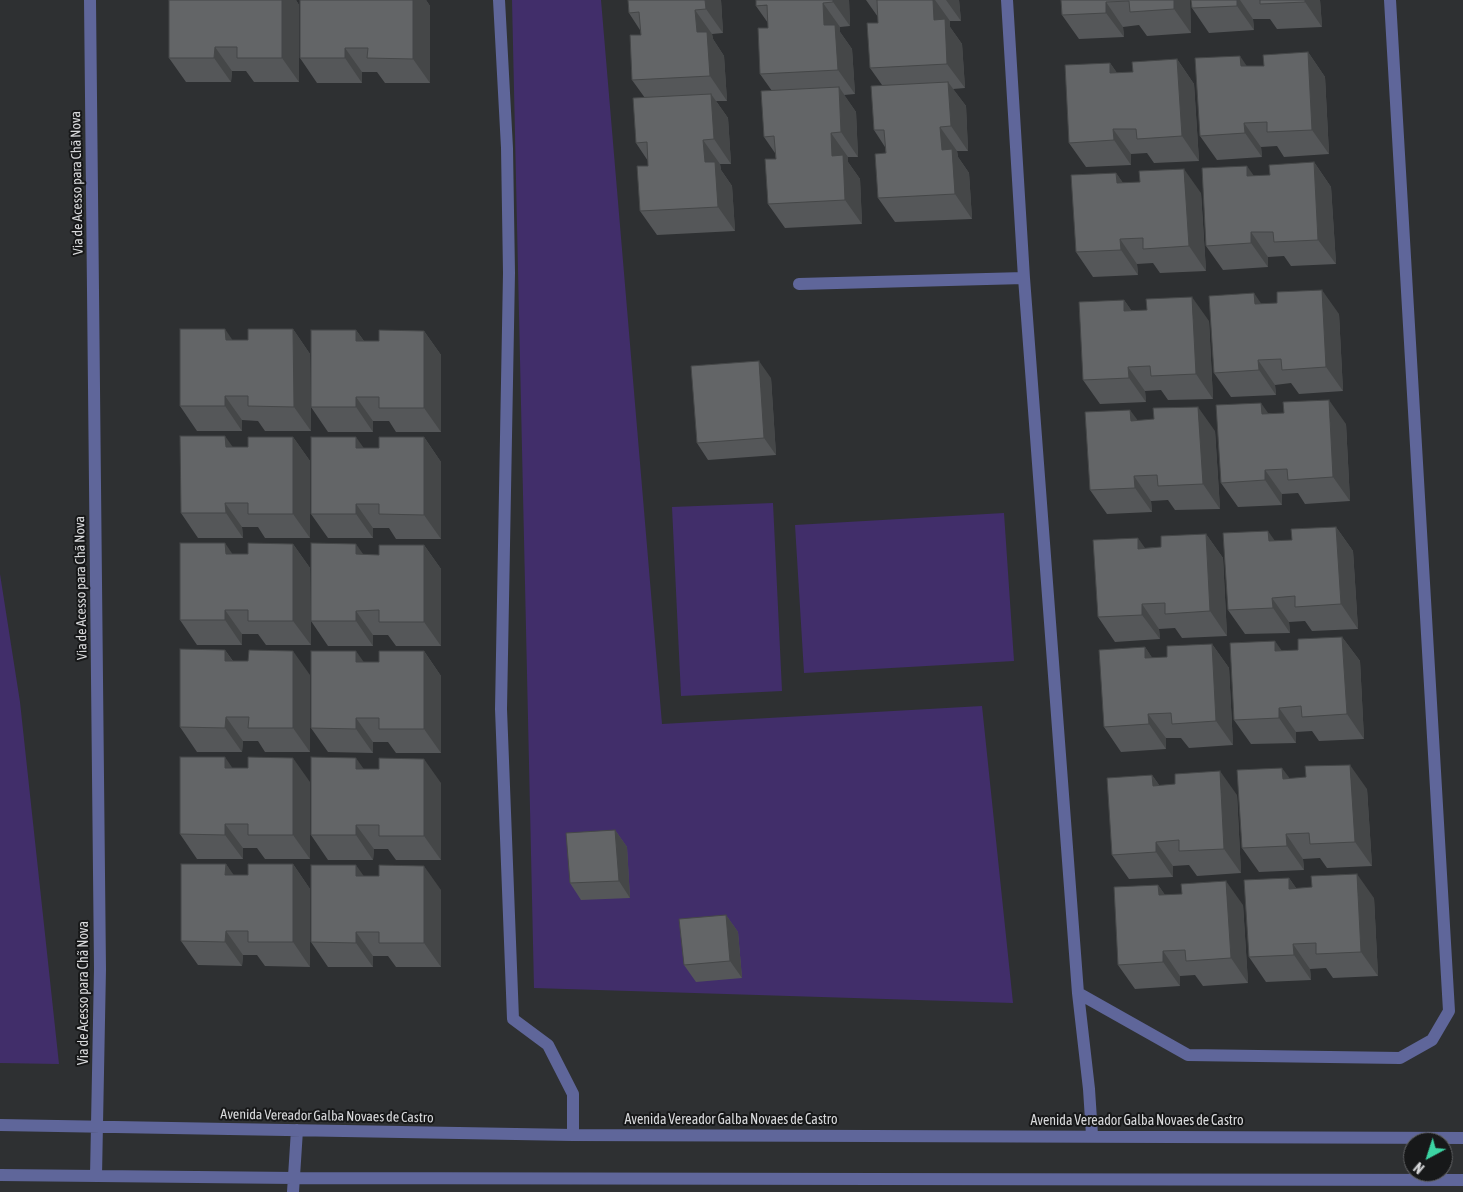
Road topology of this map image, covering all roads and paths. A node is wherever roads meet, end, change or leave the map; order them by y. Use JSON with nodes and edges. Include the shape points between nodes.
{"nodes":[{"id":1,"x":90,"y":0,"type":"edge"},
{"id":2,"x":499,"y":0,"type":"edge"},
{"id":3,"x":1006,"y":0,"type":"edge"},
{"id":4,"x":1390,"y":0,"type":"edge"},
{"id":5,"x":1024,"y":278,"type":"junction"},
{"id":6,"x":799,"y":284,"type":"dead end"},
{"id":7,"x":1078,"y":993,"type":"junction"},
{"id":8,"x":0,"y":1125,"type":"edge"},
{"id":9,"x":97,"y":1126,"type":"junction"},
{"id":10,"x":297,"y":1130,"type":"junction"},
{"id":11,"x":573,"y":1136,"type":"junction"},
{"id":12,"x":1092,"y":1136,"type":"junction"},
{"id":13,"x":1463,"y":1138,"type":"edge"},
{"id":14,"x":0,"y":1175,"type":"edge"},
{"id":15,"x":96,"y":1176,"type":"junction"},
{"id":16,"x":294,"y":1178,"type":"junction"},
{"id":17,"x":1463,"y":1180,"type":"edge"},
{"id":18,"x":293,"y":1192,"type":"edge"}],
"edges":[{"from":1,"to":9,"type":"street","name":"Via de Acesso para Chã Nova","via":[[100,959]]},
{"from":2,"to":11,"type":"street","via":[[510,272],[501,709],[513,1019],[548,1045],[573,1094]]},
{"from":3,"to":5,"type":"street"},
{"from":4,"to":7,"type":"street","via":[[1449,1011],[1432,1040],[1400,1058],[1188,1055]]},
{"from":5,"to":6,"type":"street"},
{"from":5,"to":7,"type":"street"},
{"from":7,"to":12,"type":"street"},
{"from":8,"to":9,"type":"street","name":"Avenida Vereador Galba Novaes de Castro"},
{"from":9,"to":10,"type":"street","name":"Avenida Vereador Galba Novaes de Castro"},
{"from":9,"to":15,"type":"street","name":"Via de Acesso para Chã Nova"},
{"from":10,"to":11,"type":"street","name":"Avenida Vereador Galba Novaes de Castro"},
{"from":10,"to":16,"type":"street"},
{"from":11,"to":12,"type":"street","name":"Avenida Vereador Galba Novaes de Castro"},
{"from":12,"to":13,"type":"street","name":"Avenida Vereador Galba Novaes de Castro"},
{"from":14,"to":15,"type":"street"},
{"from":15,"to":16,"type":"street"},
{"from":16,"to":17,"type":"street"},
{"from":16,"to":18,"type":"street"}]}
